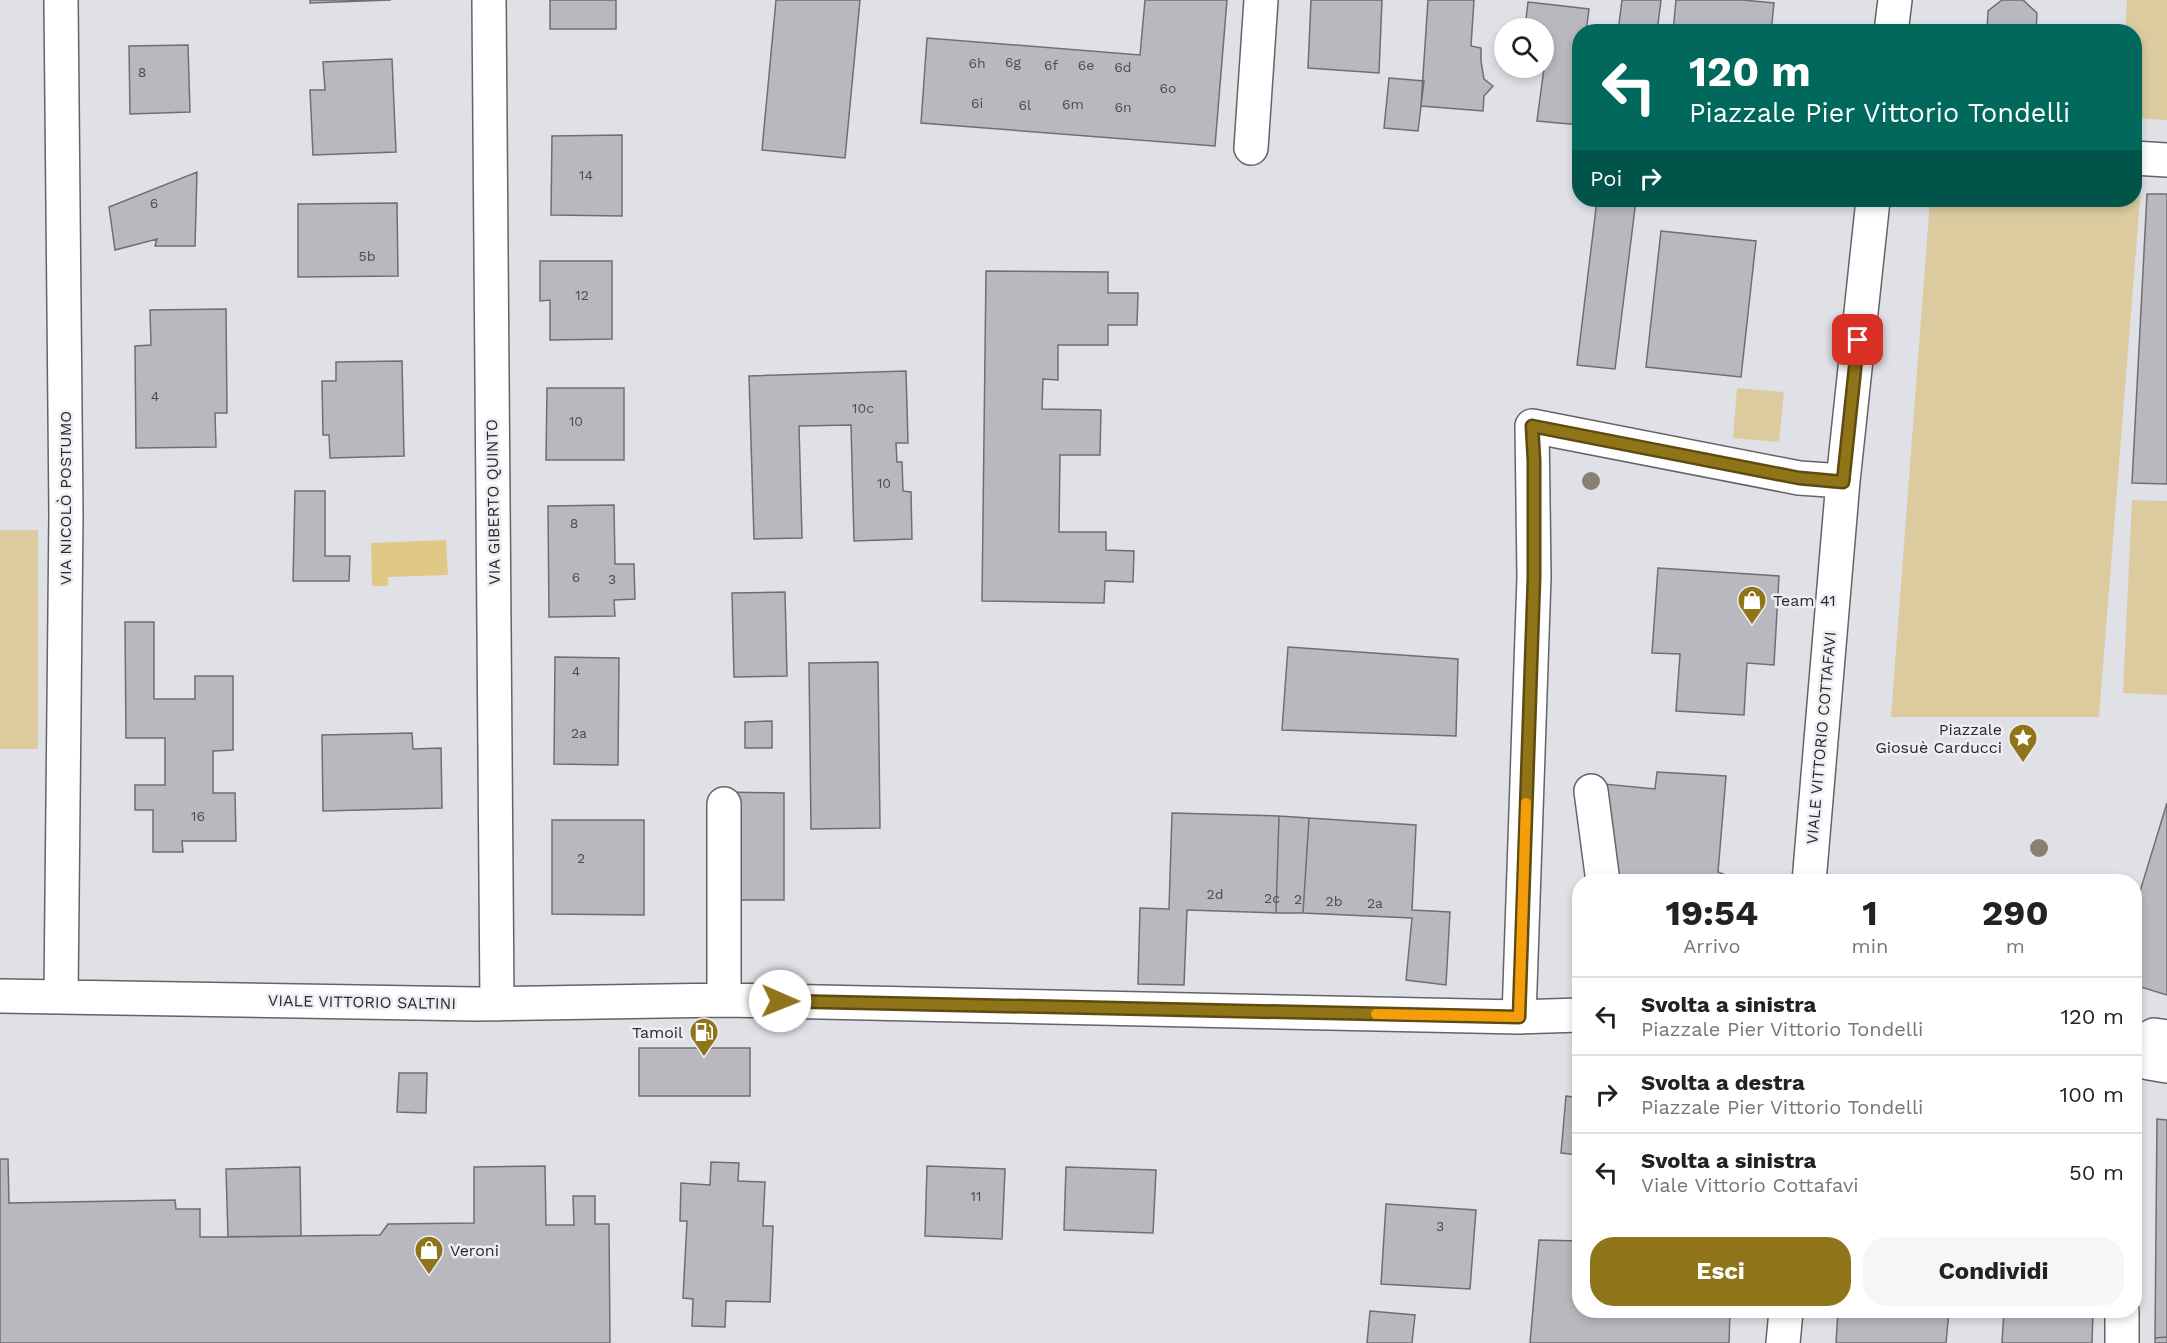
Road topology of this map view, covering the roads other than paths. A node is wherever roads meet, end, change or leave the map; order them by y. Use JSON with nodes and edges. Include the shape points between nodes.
{"nodes":[{"id":1,"x":62,"y":0,"type":"edge"},
{"id":2,"x":489,"y":0,"type":"edge"},
{"id":3,"x":1261,"y":0,"type":"edge"},
{"id":4,"x":1895,"y":0,"type":"edge"},
{"id":5,"x":1892,"y":24,"type":"edge"},
{"id":6,"x":1251,"y":147,"type":"dead end"},
{"id":7,"x":2142,"y":158,"type":"edge"},
{"id":8,"x":2167,"y":160,"type":"edge"},
{"id":9,"x":1872,"y":207,"type":"edge"},
{"id":10,"x":1843,"y":482,"type":"junction"},
{"id":11,"x":1591,"y":792,"type":"dead end"},
{"id":12,"x":724,"y":804,"type":"dead end"},
{"id":13,"x":1602,"y":874,"type":"edge"},
{"id":14,"x":1810,"y":874,"type":"edge"},
{"id":15,"x":0,"y":996,"type":"edge"},
{"id":16,"x":61,"y":996,"type":"junction"},
{"id":17,"x":724,"y":1000,"type":"junction"},
{"id":18,"x":497,"y":1004,"type":"junction"},
{"id":19,"x":1572,"y":1015,"type":"edge"},
{"id":20,"x":1519,"y":1017,"type":"junction"},
{"id":21,"x":2167,"y":1037,"type":"edge"},
{"id":22,"x":2142,"y":1042,"type":"edge"},
{"id":23,"x":2142,"y":1054,"type":"edge"},
{"id":24,"x":2167,"y":1066,"type":"edge"},
{"id":25,"x":1785,"y":1318,"type":"edge"},
{"id":26,"x":2122,"y":1318,"type":"edge"},
{"id":27,"x":1783,"y":1343,"type":"edge"},
{"id":28,"x":2122,"y":1343,"type":"edge"}],
"edges":[{"from":1,"to":16,"type":"street","name":"VIA NICOLÒ POSTUMO","via":[[66,514]]},
{"from":2,"to":18,"type":"street","name":"VIA GIBERTO QUINTO"},
{"from":3,"to":6,"type":"street"},
{"from":4,"to":5,"type":"street"},
{"from":7,"to":8,"type":"street"},
{"from":9,"to":10,"type":"street","name":"VIALE VITTORIO COTTAFAVI"},
{"from":10,"to":14,"type":"street","name":"VIALE VITTORIO COTTAFAVI"},
{"from":10,"to":20,"type":"street","via":[[1799,478],[1532,426],[1534,577]]},
{"from":11,"to":13,"type":"street"},
{"from":12,"to":17,"type":"street"},
{"from":15,"to":16,"type":"street","name":"VIALE VITTORIO SALTINI"},
{"from":16,"to":18,"type":"street","name":"VIALE VITTORIO SALTINI"},
{"from":17,"to":18,"type":"street","name":"VIALE VITTORIO SALTINI"},
{"from":17,"to":20,"type":"street","name":"VIALE VITTORIO SALTINI"},
{"from":19,"to":20,"type":"street","name":"VIALE VITTORIO SALTINI"},
{"from":21,"to":22,"type":"street","via":[[2154,1035]]},
{"from":23,"to":24,"type":"street","via":[[2149,1063]]},
{"from":25,"to":27,"type":"street"},
{"from":26,"to":28,"type":"street"}]}
